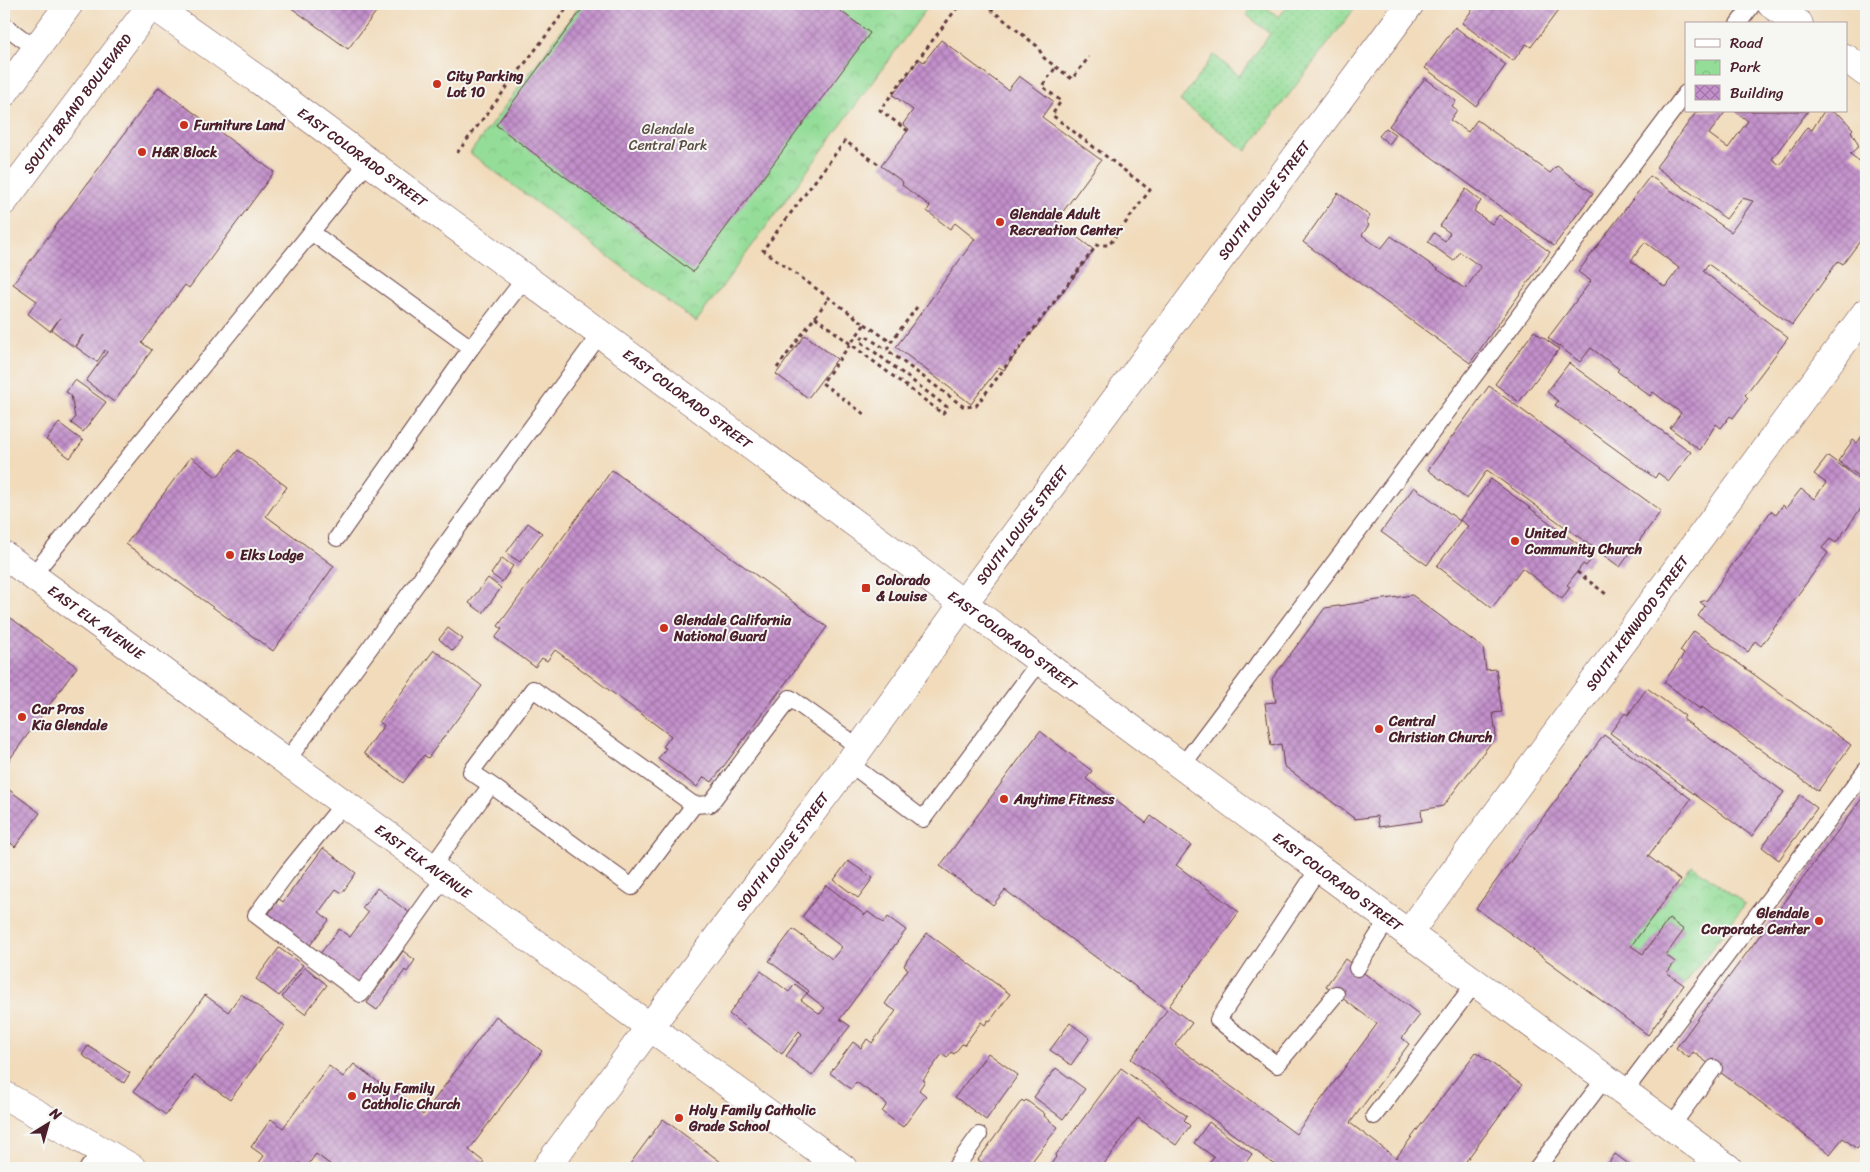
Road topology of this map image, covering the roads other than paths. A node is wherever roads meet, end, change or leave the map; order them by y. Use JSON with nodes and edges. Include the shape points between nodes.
{"nodes":[{"id":1,"x":69,"y":4,"type":"edge"},
{"id":2,"x":152,"y":4,"type":"edge"},
{"id":3,"x":1410,"y":4,"type":"edge"},
{"id":4,"x":1753,"y":4,"type":"edge"},
{"id":5,"x":1772,"y":4,"type":"edge"},
{"id":6,"x":1740,"y":22,"type":"edge"},
{"id":7,"x":1796,"y":22,"type":"edge"},
{"id":8,"x":4,"y":25,"type":"edge"},
{"id":9,"x":36,"y":49,"type":"junction"},
{"id":10,"x":1848,"y":60,"type":"edge"},
{"id":11,"x":1866,"y":73,"type":"edge"},
{"id":12,"x":4,"y":93,"type":"edge"},
{"id":13,"x":1685,"y":94,"type":"edge"},
{"id":14,"x":368,"y":161,"type":"junction"},
{"id":15,"x":4,"y":202,"type":"edge"},
{"id":16,"x":311,"y":232,"type":"junction"},
{"id":17,"x":525,"y":278,"type":"junction"},
{"id":18,"x":1866,"y":312,"type":"edge"},
{"id":19,"x":600,"y":334,"type":"junction"},
{"id":20,"x":472,"y":348,"type":"junction"},
{"id":21,"x":337,"y":538,"type":"dead end"},
{"id":22,"x":4,"y":554,"type":"edge"},
{"id":23,"x":32,"y":576,"type":"junction"},
{"id":24,"x":963,"y":604,"type":"junction"},
{"id":25,"x":1040,"y":661,"type":"junction"},
{"id":26,"x":854,"y":755,"type":"junction"},
{"id":27,"x":286,"y":762,"type":"junction"},
{"id":28,"x":1182,"y":766,"type":"junction"},
{"id":29,"x":1866,"y":770,"type":"edge"},
{"id":30,"x":491,"y":785,"type":"junction"},
{"id":31,"x":344,"y":804,"type":"junction"},
{"id":32,"x":694,"y":805,"type":"junction"},
{"id":33,"x":1319,"y":868,"type":"junction"},
{"id":34,"x":437,"y":873,"type":"junction"},
{"id":35,"x":1398,"y":926,"type":"junction"},
{"id":36,"x":1356,"y":968,"type":"dead end"},
{"id":37,"x":1475,"y":983,"type":"junction"},
{"id":38,"x":1336,"y":994,"type":"dead end"},
{"id":39,"x":649,"y":1028,"type":"junction"},
{"id":40,"x":1714,"y":1068,"type":"dead end"},
{"id":41,"x":1615,"y":1085,"type":"junction"},
{"id":42,"x":4,"y":1095,"type":"edge"},
{"id":43,"x":1374,"y":1116,"type":"dead end"},
{"id":44,"x":1671,"y":1127,"type":"junction"},
{"id":45,"x":979,"y":1135,"type":"dead end"},
{"id":46,"x":95,"y":1160,"type":"edge"},
{"id":47,"x":1721,"y":1166,"type":"edge"},
{"id":48,"x":132,"y":1168,"type":"edge"},
{"id":49,"x":546,"y":1168,"type":"edge"},
{"id":50,"x":843,"y":1168,"type":"edge"},
{"id":51,"x":955,"y":1168,"type":"edge"},
{"id":52,"x":1536,"y":1168,"type":"edge"}],
"edges":[{"from":1,"to":9,"type":"street"},
{"from":2,"to":14,"type":"street","name":"EAST COLORADO STREET"},
{"from":2,"to":15,"type":"street","name":"SOUTH BRAND BOULEVARD"},
{"from":3,"to":24,"type":"street","name":"SOUTH LOUISE STREET"},
{"from":4,"to":6,"type":"lane"},
{"from":5,"to":7,"type":"street"},
{"from":8,"to":9,"type":"lane"},
{"from":9,"to":12,"type":"street"},
{"from":10,"to":11,"type":"street"},
{"from":13,"to":28,"type":"lane"},
{"from":14,"to":16,"type":"lane"},
{"from":14,"to":17,"type":"street","name":"EAST COLORADO STREET"},
{"from":16,"to":20,"type":"lane"},
{"from":16,"to":23,"type":"lane"},
{"from":17,"to":19,"type":"street","name":"EAST COLORADO STREET"},
{"from":17,"to":20,"type":"lane"},
{"from":18,"to":35,"type":"street","name":"SOUTH KENWOOD STREET"},
{"from":19,"to":24,"type":"street","name":"EAST COLORADO STREET"},
{"from":19,"to":27,"type":"lane"},
{"from":20,"to":21,"type":"lane"},
{"from":22,"to":23,"type":"street","name":"EAST ELK AVENUE"},
{"from":23,"to":27,"type":"street","name":"EAST ELK AVENUE"},
{"from":24,"to":25,"type":"street","name":"EAST COLORADO STREET"},
{"from":24,"to":26,"type":"street","name":"SOUTH LOUISE STREET"},
{"from":25,"to":26,"type":"lane","via":[[923,819]]},
{"from":25,"to":28,"type":"street","name":"EAST COLORADO STREET"},
{"from":26,"to":32,"type":"lane","via":[[790,698],[710,804]]},
{"from":26,"to":39,"type":"street","name":"SOUTH LOUISE STREET"},
{"from":27,"to":31,"type":"street","name":"EAST ELK AVENUE"},
{"from":28,"to":33,"type":"street","name":"EAST COLORADO STREET"},
{"from":29,"to":41,"type":"lane"},
{"from":30,"to":32,"type":"lane","via":[[632,887]]},
{"from":30,"to":32,"type":"lane","via":[[471,772],[533,689]]},
{"from":30,"to":34,"type":"lane"},
{"from":31,"to":34,"type":"street","name":"EAST ELK AVENUE"},
{"from":31,"to":34,"type":"lane","via":[[256,915],[361,994]]},
{"from":33,"to":35,"type":"street","name":"EAST COLORADO STREET"},
{"from":33,"to":38,"type":"lane","via":[[1218,1020],[1277,1065]]},
{"from":34,"to":39,"type":"street","name":"EAST ELK AVENUE"},
{"from":35,"to":36,"type":"lane"},
{"from":35,"to":37,"type":"street","name":"EAST COLORADO STREET"},
{"from":37,"to":41,"type":"street","name":"EAST COLORADO STREET"},
{"from":37,"to":43,"type":"lane"},
{"from":39,"to":49,"type":"street","name":"SOUTH LOUISE STREET"},
{"from":39,"to":50,"type":"street","name":"EAST ELK AVENUE"},
{"from":40,"to":44,"type":"lane"},
{"from":41,"to":44,"type":"street","name":"EAST COLORADO STREET"},
{"from":41,"to":52,"type":"lane"},
{"from":42,"to":46,"type":"street"},
{"from":44,"to":47,"type":"street","name":"EAST COLORADO STREET"},
{"from":45,"to":51,"type":"lane"},
{"from":46,"to":48,"type":"street"}]}
